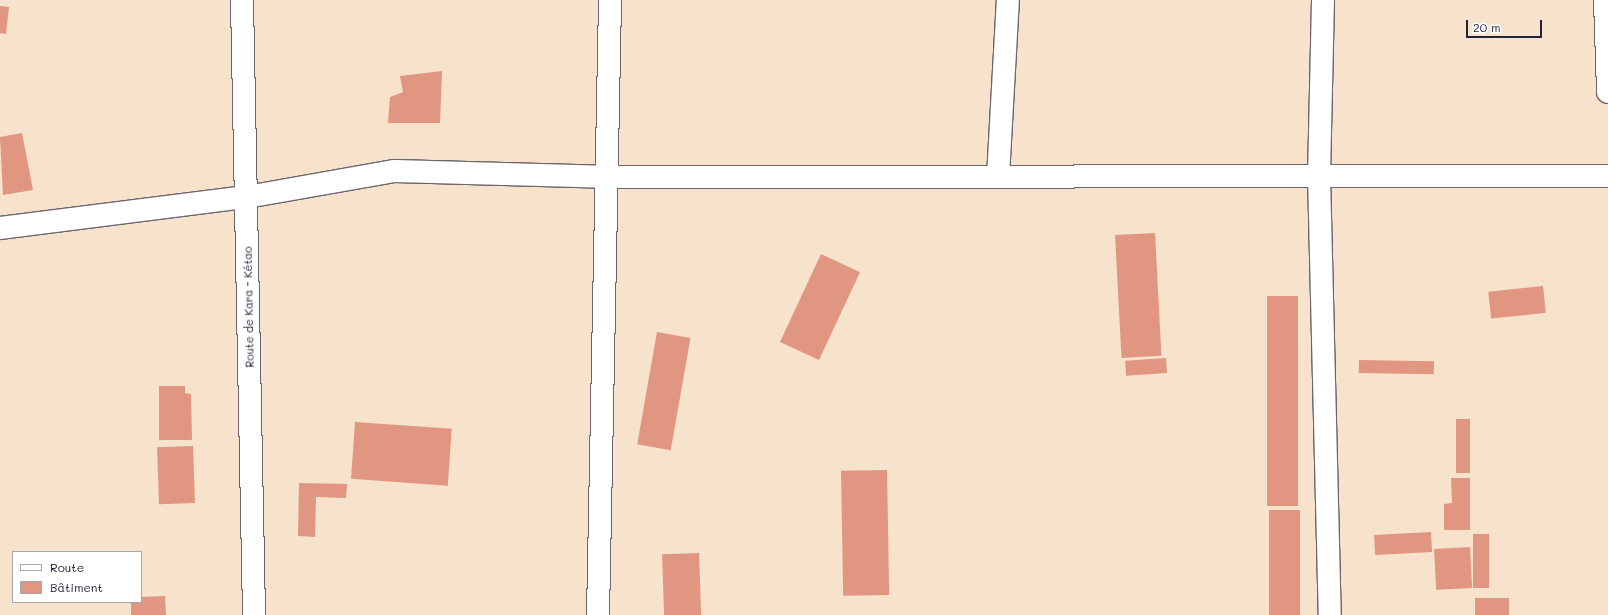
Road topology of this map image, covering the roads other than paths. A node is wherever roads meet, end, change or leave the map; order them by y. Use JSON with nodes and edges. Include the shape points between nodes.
{"nodes":[{"id":1,"x":242,"y":0,"type":"edge"},
{"id":2,"x":610,"y":0,"type":"edge"},
{"id":3,"x":1008,"y":0,"type":"edge"},
{"id":4,"x":1323,"y":0,"type":"edge"},
{"id":5,"x":1605,"y":0,"type":"edge"},
{"id":6,"x":1608,"y":92,"type":"edge"},
{"id":7,"x":1319,"y":175,"type":"junction"},
{"id":8,"x":998,"y":176,"type":"junction"},
{"id":9,"x":1608,"y":176,"type":"edge"},
{"id":10,"x":604,"y":177,"type":"junction"},
{"id":11,"x":247,"y":197,"type":"junction"},
{"id":12,"x":0,"y":228,"type":"edge"},
{"id":13,"x":254,"y":615,"type":"edge"},
{"id":14,"x":598,"y":615,"type":"edge"},
{"id":15,"x":1330,"y":615,"type":"edge"}],
"edges":[{"from":1,"to":11,"type":"street","name":"Route de Kara - Kétao"},
{"from":2,"to":10,"type":"street"},
{"from":3,"to":8,"type":"street"},
{"from":4,"to":7,"type":"street"},
{"from":5,"to":6,"type":"street"},
{"from":7,"to":8,"type":"street"},
{"from":7,"to":9,"type":"street"},
{"from":7,"to":15,"type":"street"},
{"from":8,"to":10,"type":"street"},
{"from":10,"to":11,"type":"street","via":[[395,170]]},
{"from":10,"to":14,"type":"street"},
{"from":11,"to":12,"type":"street"},
{"from":11,"to":13,"type":"street","name":"Route de Kara - Kétao"}]}
